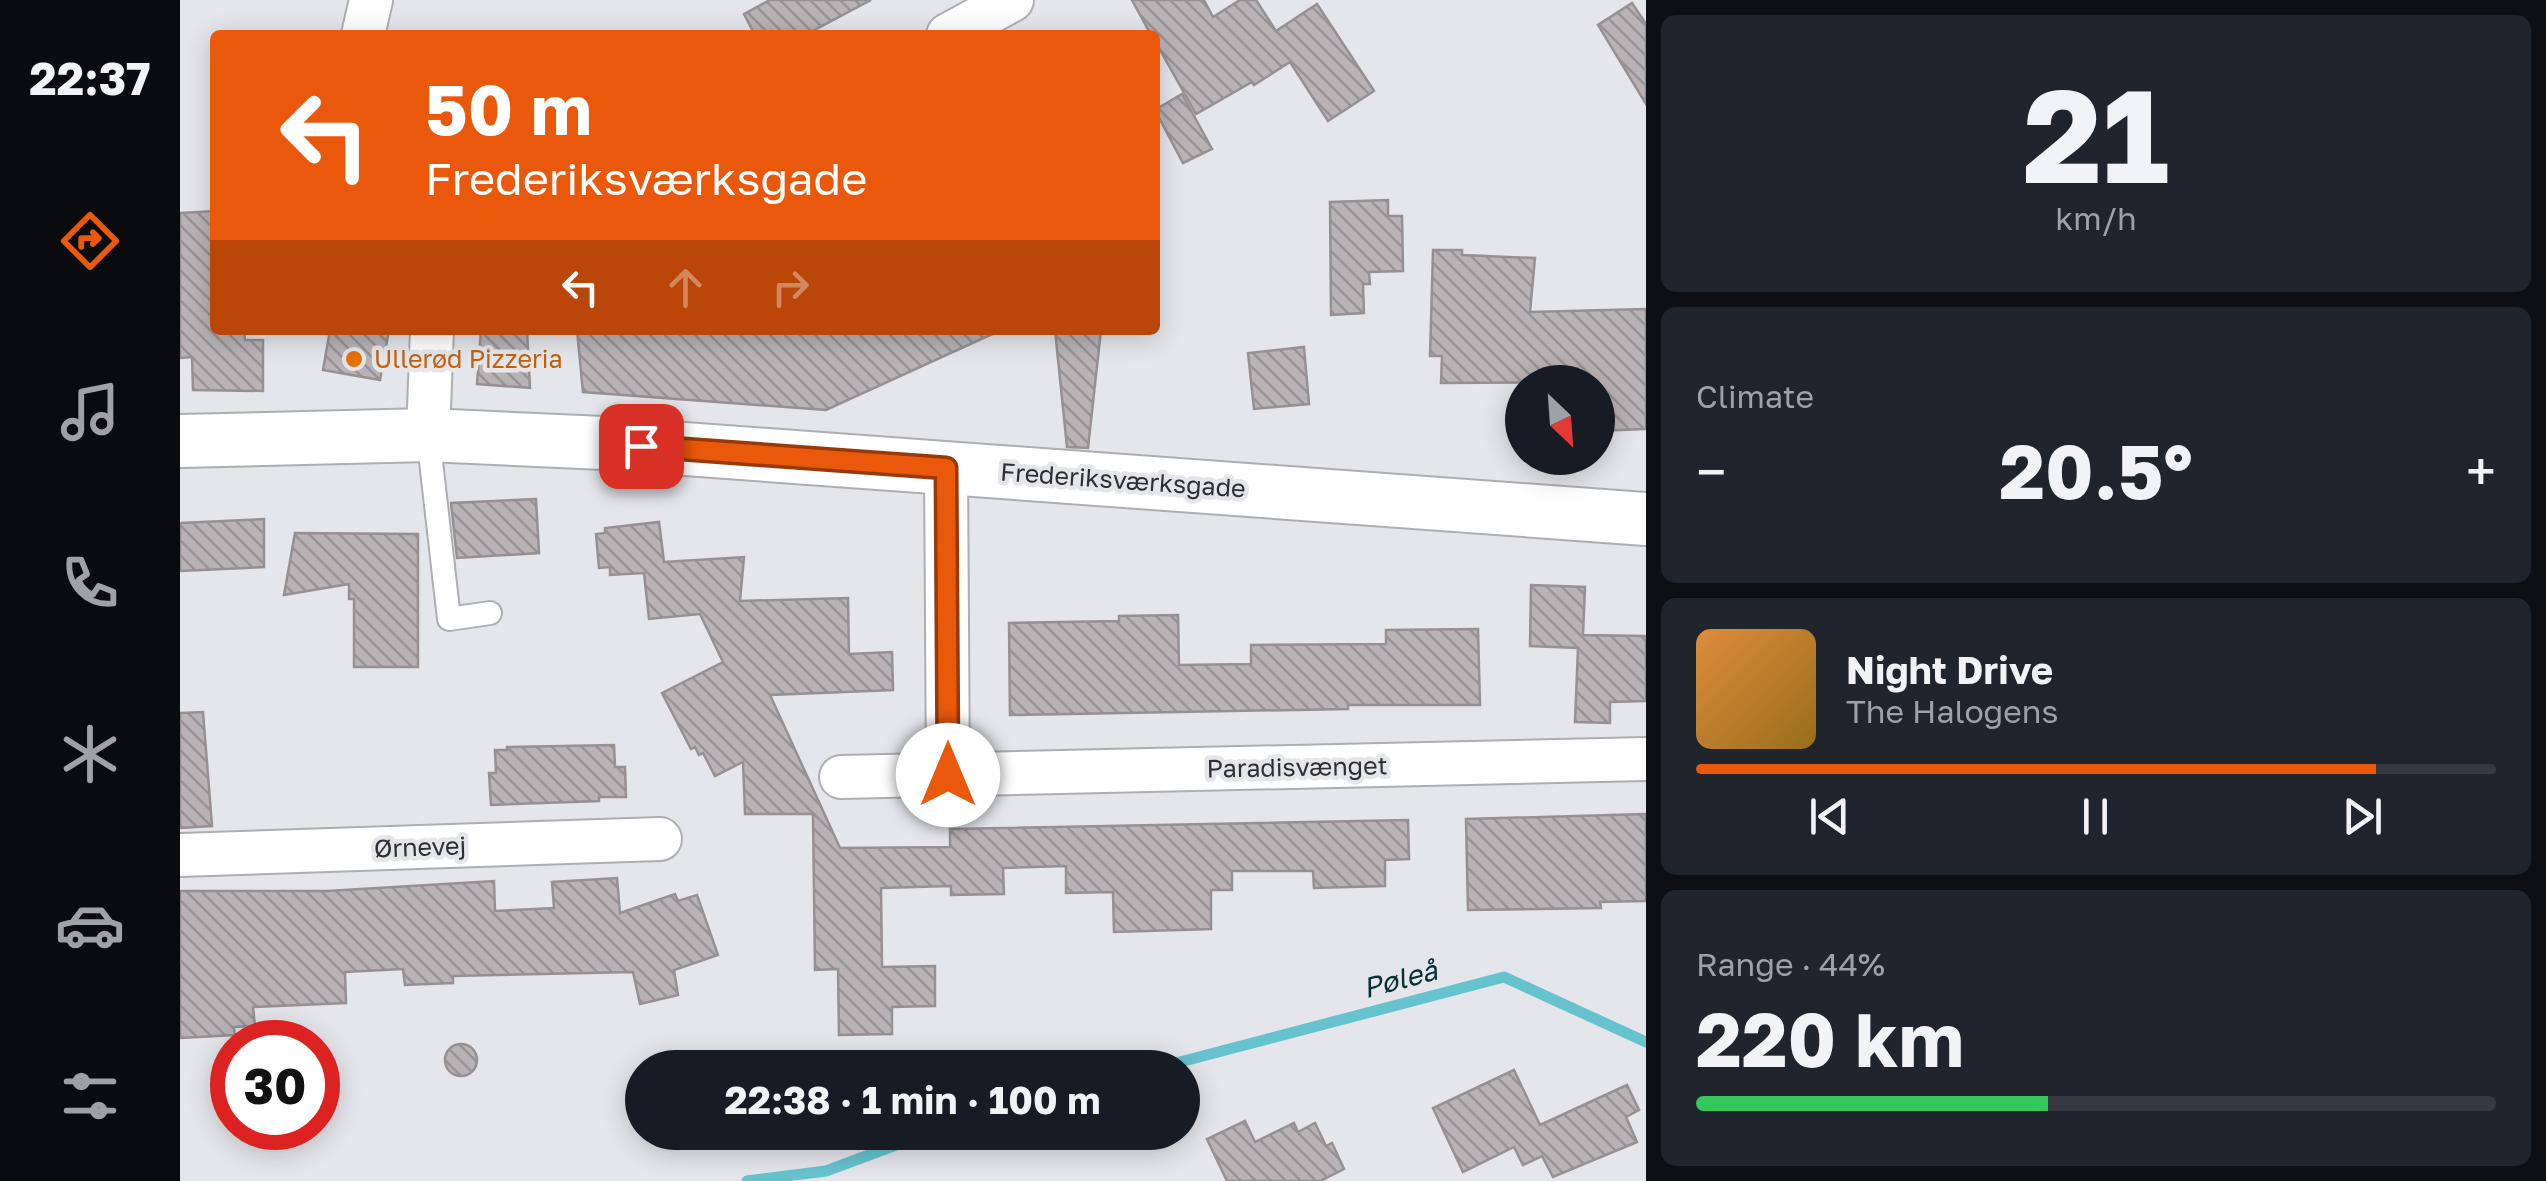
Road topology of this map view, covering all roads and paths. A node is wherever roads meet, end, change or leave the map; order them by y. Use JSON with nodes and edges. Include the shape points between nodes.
{"nodes":[{"id":1,"x":371,"y":0,"type":"edge"},
{"id":2,"x":1012,"y":0,"type":"edge"},
{"id":3,"x":364,"y":30,"type":"edge"},
{"id":4,"x":957,"y":30,"type":"edge"},
{"id":5,"x":432,"y":335,"type":"edge"},
{"id":6,"x":428,"y":435,"type":"junction"},
{"id":7,"x":180,"y":441,"type":"edge"},
{"id":8,"x":946,"y":468,"type":"junction"},
{"id":9,"x":1646,"y":519,"type":"edge"},
{"id":10,"x":490,"y":613,"type":"dead end"},
{"id":11,"x":1646,"y":760,"type":"edge"},
{"id":12,"x":948,"y":775,"type":"junction"},
{"id":13,"x":841,"y":777,"type":"dead end"},
{"id":14,"x":660,"y":839,"type":"dead end"},
{"id":15,"x":180,"y":856,"type":"edge"}],
"edges":[{"from":1,"to":3,"type":"street"},
{"from":2,"to":4,"type":"street"},
{"from":5,"to":6,"type":"street"},
{"from":6,"to":7,"type":"street","name":"Frederiksværksgade"},
{"from":6,"to":8,"type":"street","name":"Frederiksværksgade"},
{"from":6,"to":10,"type":"lane","via":[[448,618]]},
{"from":8,"to":9,"type":"street","name":"Frederiksværksgade"},
{"from":8,"to":12,"type":"street"},
{"from":11,"to":12,"type":"street","name":"Paradisvænget"},
{"from":12,"to":13,"type":"street","name":"Paradisvænget"},
{"from":14,"to":15,"type":"street","name":"Ørnevej"}]}
